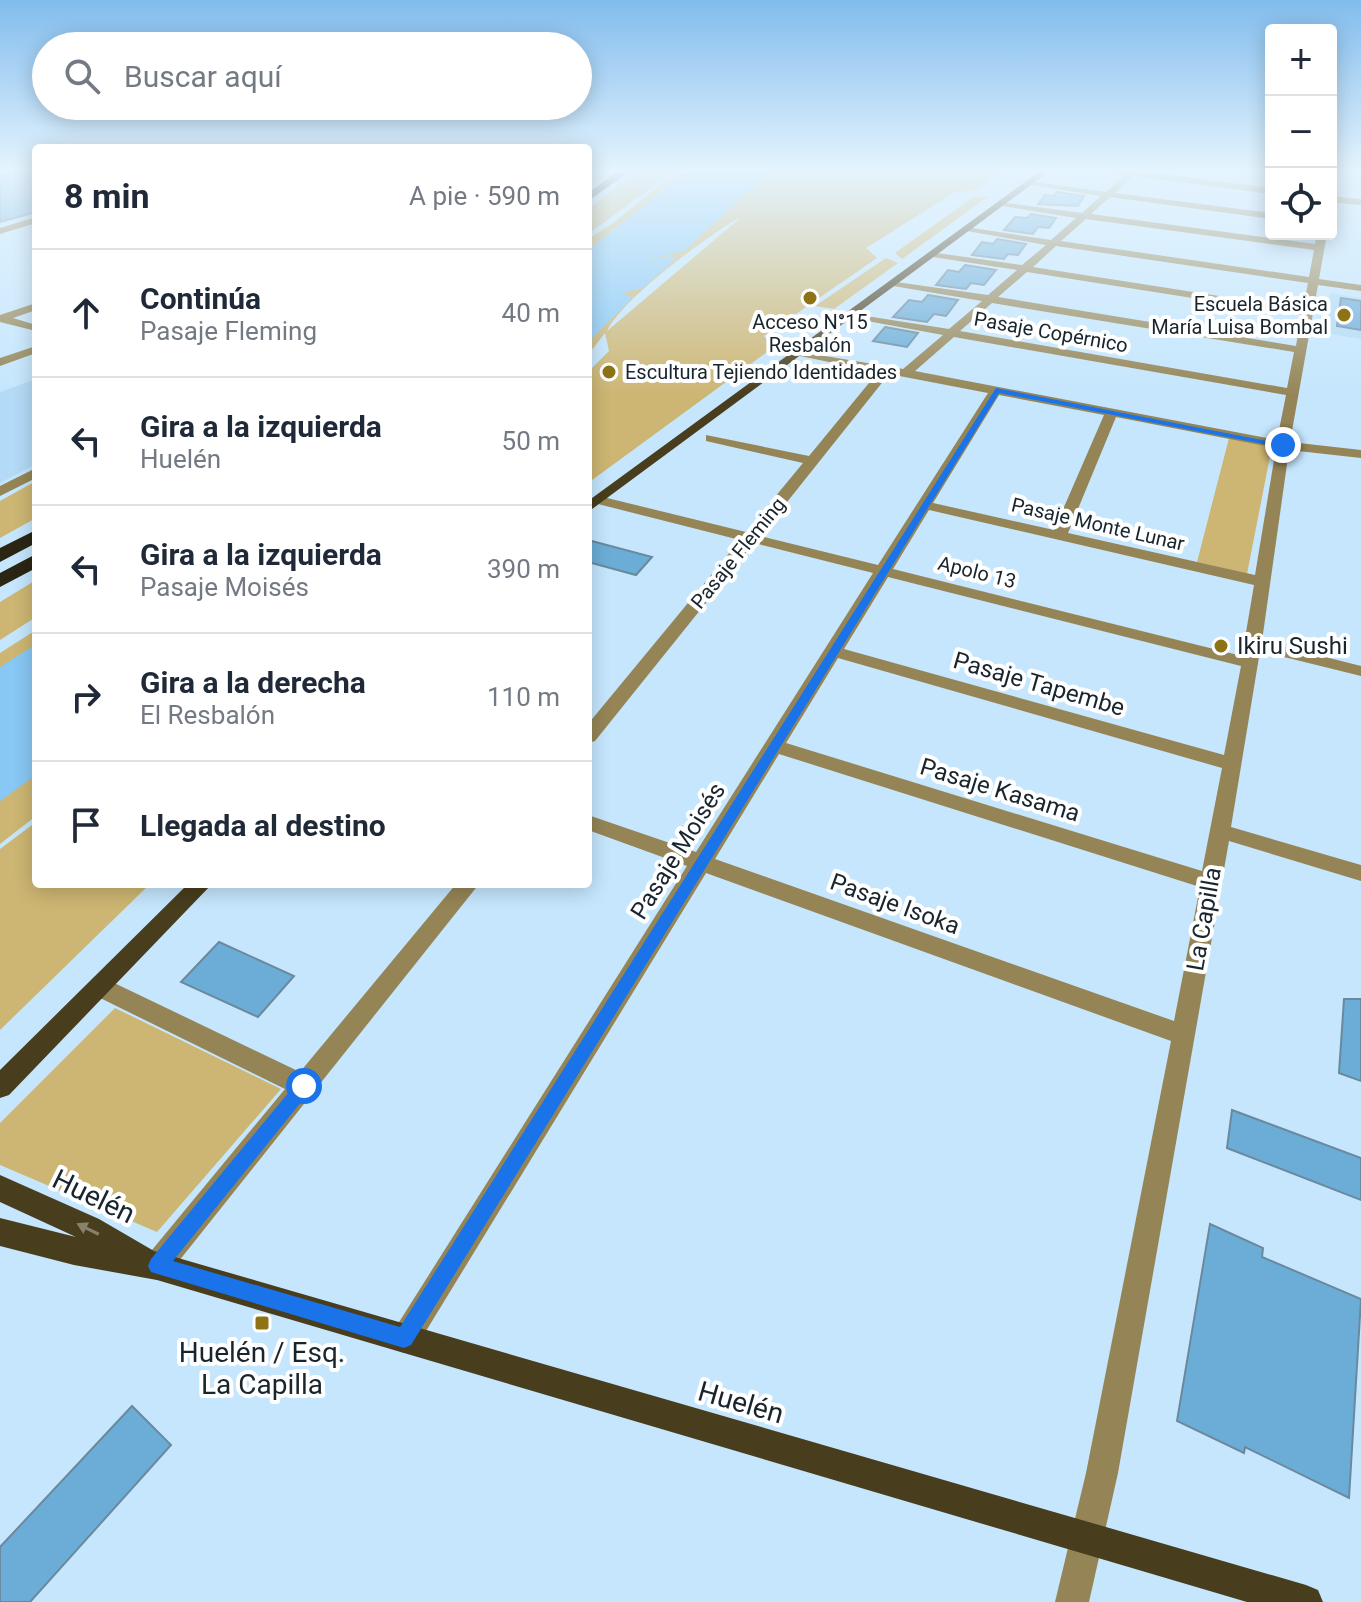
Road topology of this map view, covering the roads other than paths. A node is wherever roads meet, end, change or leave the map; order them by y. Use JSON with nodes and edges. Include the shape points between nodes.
{"nodes":[{"id":1,"x":944,"y":246,"type":"edge"},
{"id":2,"x":1051,"y":246,"type":"edge"},
{"id":3,"x":1073,"y":246,"type":"edge"},
{"id":4,"x":1303,"y":246,"type":"edge"},
{"id":5,"x":1320,"y":248,"type":"joint"},
{"id":6,"x":933,"y":254,"type":"junction"},
{"id":7,"x":1025,"y":268,"type":"junction"},
{"id":8,"x":1314,"y":281,"type":"junction"},
{"id":9,"x":893,"y":283,"type":"junction"},
{"id":10,"x":1361,"y":288,"type":"edge"},
{"id":11,"x":990,"y":299,"type":"junction"},
{"id":12,"x":32,"y":307,"type":"edge"},
{"id":13,"x":1308,"y":313,"type":"junction"},
{"id":14,"x":851,"y":315,"type":"junction"},
{"id":15,"x":0,"y":318,"type":"edge"},
{"id":16,"x":32,"y":327,"type":"edge"},
{"id":17,"x":953,"y":333,"type":"junction"},
{"id":18,"x":32,"y":350,"type":"edge"},
{"id":19,"x":1301,"y":350,"type":"junction"},
{"id":20,"x":799,"y":353,"type":"junction"},
{"id":21,"x":0,"y":362,"type":"edge"},
{"id":22,"x":887,"y":369,"type":"junction"},
{"id":23,"x":906,"y":373,"type":"junction"},
{"id":24,"x":996,"y":390,"type":"junction"},
{"id":25,"x":1293,"y":393,"type":"junction"},
{"id":26,"x":1112,"y":412,"type":"junction"},
{"id":27,"x":711,"y":438,"type":"dead end"},
{"id":28,"x":1283,"y":445,"type":"junction"},
{"id":29,"x":1361,"y":454,"type":"edge"},
{"id":30,"x":813,"y":461,"type":"junction"},
{"id":31,"x":32,"y":474,"type":"edge"},
{"id":32,"x":0,"y":492,"type":"edge"},
{"id":33,"x":594,"y":504,"type":"edge"},
{"id":34,"x":925,"y":505,"type":"junction"},
{"id":35,"x":1059,"y":536,"type":"junction"},
{"id":36,"x":32,"y":537,"type":"edge"},
{"id":37,"x":750,"y":538,"type":"junction"},
{"id":38,"x":0,"y":556,"type":"edge"},
{"id":39,"x":32,"y":562,"type":"edge"},
{"id":40,"x":883,"y":572,"type":"junction"},
{"id":41,"x":0,"y":581,"type":"edge"},
{"id":42,"x":1263,"y":582,"type":"junction"},
{"id":43,"x":833,"y":651,"type":"junction"},
{"id":44,"x":1252,"y":654,"type":"junction"},
{"id":45,"x":1361,"y":671,"type":"edge"},
{"id":46,"x":592,"y":732,"type":"edge"},
{"id":47,"x":774,"y":746,"type":"junction"},
{"id":48,"x":1232,"y":764,"type":"junction"},
{"id":49,"x":592,"y":823,"type":"edge"},
{"id":50,"x":1220,"y":831,"type":"junction"},
{"id":51,"x":701,"y":863,"type":"junction"},
{"id":52,"x":1361,"y":873,"type":"edge"},
{"id":53,"x":1211,"y":882,"type":"junction"},
{"id":54,"x":197,"y":888,"type":"edge"},
{"id":55,"x":465,"y":888,"type":"edge"},
{"id":56,"x":100,"y":987,"type":"junction"},
{"id":57,"x":1184,"y":1035,"type":"junction"},
{"id":58,"x":304,"y":1086,"type":"junction"},
{"id":59,"x":0,"y":1087,"type":"edge"},
{"id":60,"x":0,"y":1188,"type":"edge"},
{"id":61,"x":0,"y":1232,"type":"edge"},
{"id":62,"x":157,"y":1266,"type":"junction"},
{"id":63,"x":404,"y":1338,"type":"junction"},
{"id":64,"x":1086,"y":1539,"type":"junction"},
{"id":65,"x":1072,"y":1602,"type":"edge"},
{"id":66,"x":1306,"y":1602,"type":"edge"}],
"edges":[{"from":1,"to":6,"type":"main road"},
{"from":2,"to":7,"type":"street"},
{"from":3,"to":8,"type":"street"},
{"from":4,"to":5,"type":"street"},
{"from":5,"to":8,"type":"street","name":"La Capilla"},
{"from":6,"to":7,"type":"street"},
{"from":6,"to":9,"type":"main road"},
{"from":7,"to":11,"type":"street"},
{"from":7,"to":13,"type":"street"},
{"from":8,"to":10,"type":"street"},
{"from":8,"to":13,"type":"street","name":"La Capilla"},
{"from":9,"to":11,"type":"street"},
{"from":9,"to":14,"type":"main road"},
{"from":11,"to":17,"type":"street"},
{"from":11,"to":19,"type":"street"},
{"from":12,"to":15,"type":"street"},
{"from":13,"to":19,"type":"street","name":"La Capilla"},
{"from":14,"to":17,"type":"street","name":"Pasaje Copérnico"},
{"from":14,"to":20,"type":"main road"},
{"from":15,"to":16,"type":"street"},
{"from":17,"to":23,"type":"street"},
{"from":17,"to":25,"type":"street","name":"Pasaje Copérnico"},
{"from":18,"to":21,"type":"street"},
{"from":19,"to":25,"type":"street","name":"La Capilla"},
{"from":20,"to":22,"type":"street"},
{"from":20,"to":33,"type":"main road"},
{"from":22,"to":23,"type":"street"},
{"from":22,"to":30,"type":"street","name":"Pasaje Fleming"},
{"from":23,"to":24,"type":"street"},
{"from":24,"to":26,"type":"street"},
{"from":24,"to":34,"type":"street","name":"Pasaje Moisés"},
{"from":25,"to":28,"type":"street","name":"La Capilla"},
{"from":26,"to":28,"type":"street"},
{"from":26,"to":35,"type":"street"},
{"from":27,"to":30,"type":"street"},
{"from":28,"to":29,"type":"street"},
{"from":28,"to":42,"type":"street","name":"La Capilla"},
{"from":30,"to":37,"type":"street","name":"Pasaje Fleming"},
{"from":31,"to":32,"type":"street"},
{"from":33,"to":37,"type":"street","name":"Apolo 13"},
{"from":34,"to":35,"type":"street","name":"Pasaje Monte Lunar"},
{"from":34,"to":40,"type":"street","name":"Pasaje Moisés"},
{"from":35,"to":42,"type":"street","name":"Pasaje Monte Lunar"},
{"from":36,"to":38,"type":"highway"},
{"from":37,"to":40,"type":"street","name":"Apolo 13"},
{"from":37,"to":46,"type":"street","name":"Pasaje Fleming"},
{"from":39,"to":41,"type":"highway"},
{"from":40,"to":43,"type":"street","name":"Pasaje Moisés"},
{"from":40,"to":44,"type":"street","name":"Apolo 13"},
{"from":42,"to":44,"type":"street","name":"La Capilla"},
{"from":43,"to":47,"type":"street","name":"Pasaje Moisés"},
{"from":43,"to":48,"type":"street","name":"Pasaje Tapembe"},
{"from":44,"to":45,"type":"street","name":"Apolo 13"},
{"from":44,"to":48,"type":"street","name":"La Capilla"},
{"from":47,"to":51,"type":"street","name":"Pasaje Moisés"},
{"from":47,"to":53,"type":"street","name":"Pasaje Kasama"},
{"from":48,"to":50,"type":"street","name":"La Capilla"},
{"from":49,"to":51,"type":"street","name":"Pasaje Isoka"},
{"from":50,"to":52,"type":"street"},
{"from":50,"to":53,"type":"street","name":"La Capilla"},
{"from":51,"to":57,"type":"street","name":"Pasaje Isoka"},
{"from":51,"to":63,"type":"street","name":"Pasaje Moisés"},
{"from":53,"to":57,"type":"street","name":"La Capilla"},
{"from":54,"to":56,"type":"main road"},
{"from":55,"to":58,"type":"street"},
{"from":56,"to":58,"type":"street"},
{"from":56,"to":59,"type":"main road"},
{"from":57,"to":64,"type":"street","name":"La Capilla"},
{"from":58,"to":62,"type":"street"},
{"from":62,"to":60,"type":"main road","name":"Huelén","one_way":true},
{"from":61,"to":62,"type":"main road","name":"Huelén"},
{"from":62,"to":63,"type":"main road","name":"Huelén"},
{"from":63,"to":64,"type":"main road","name":"Huelén"},
{"from":64,"to":65,"type":"street","name":"La Capilla"},
{"from":64,"to":66,"type":"main road","name":"Huelén"}]}
